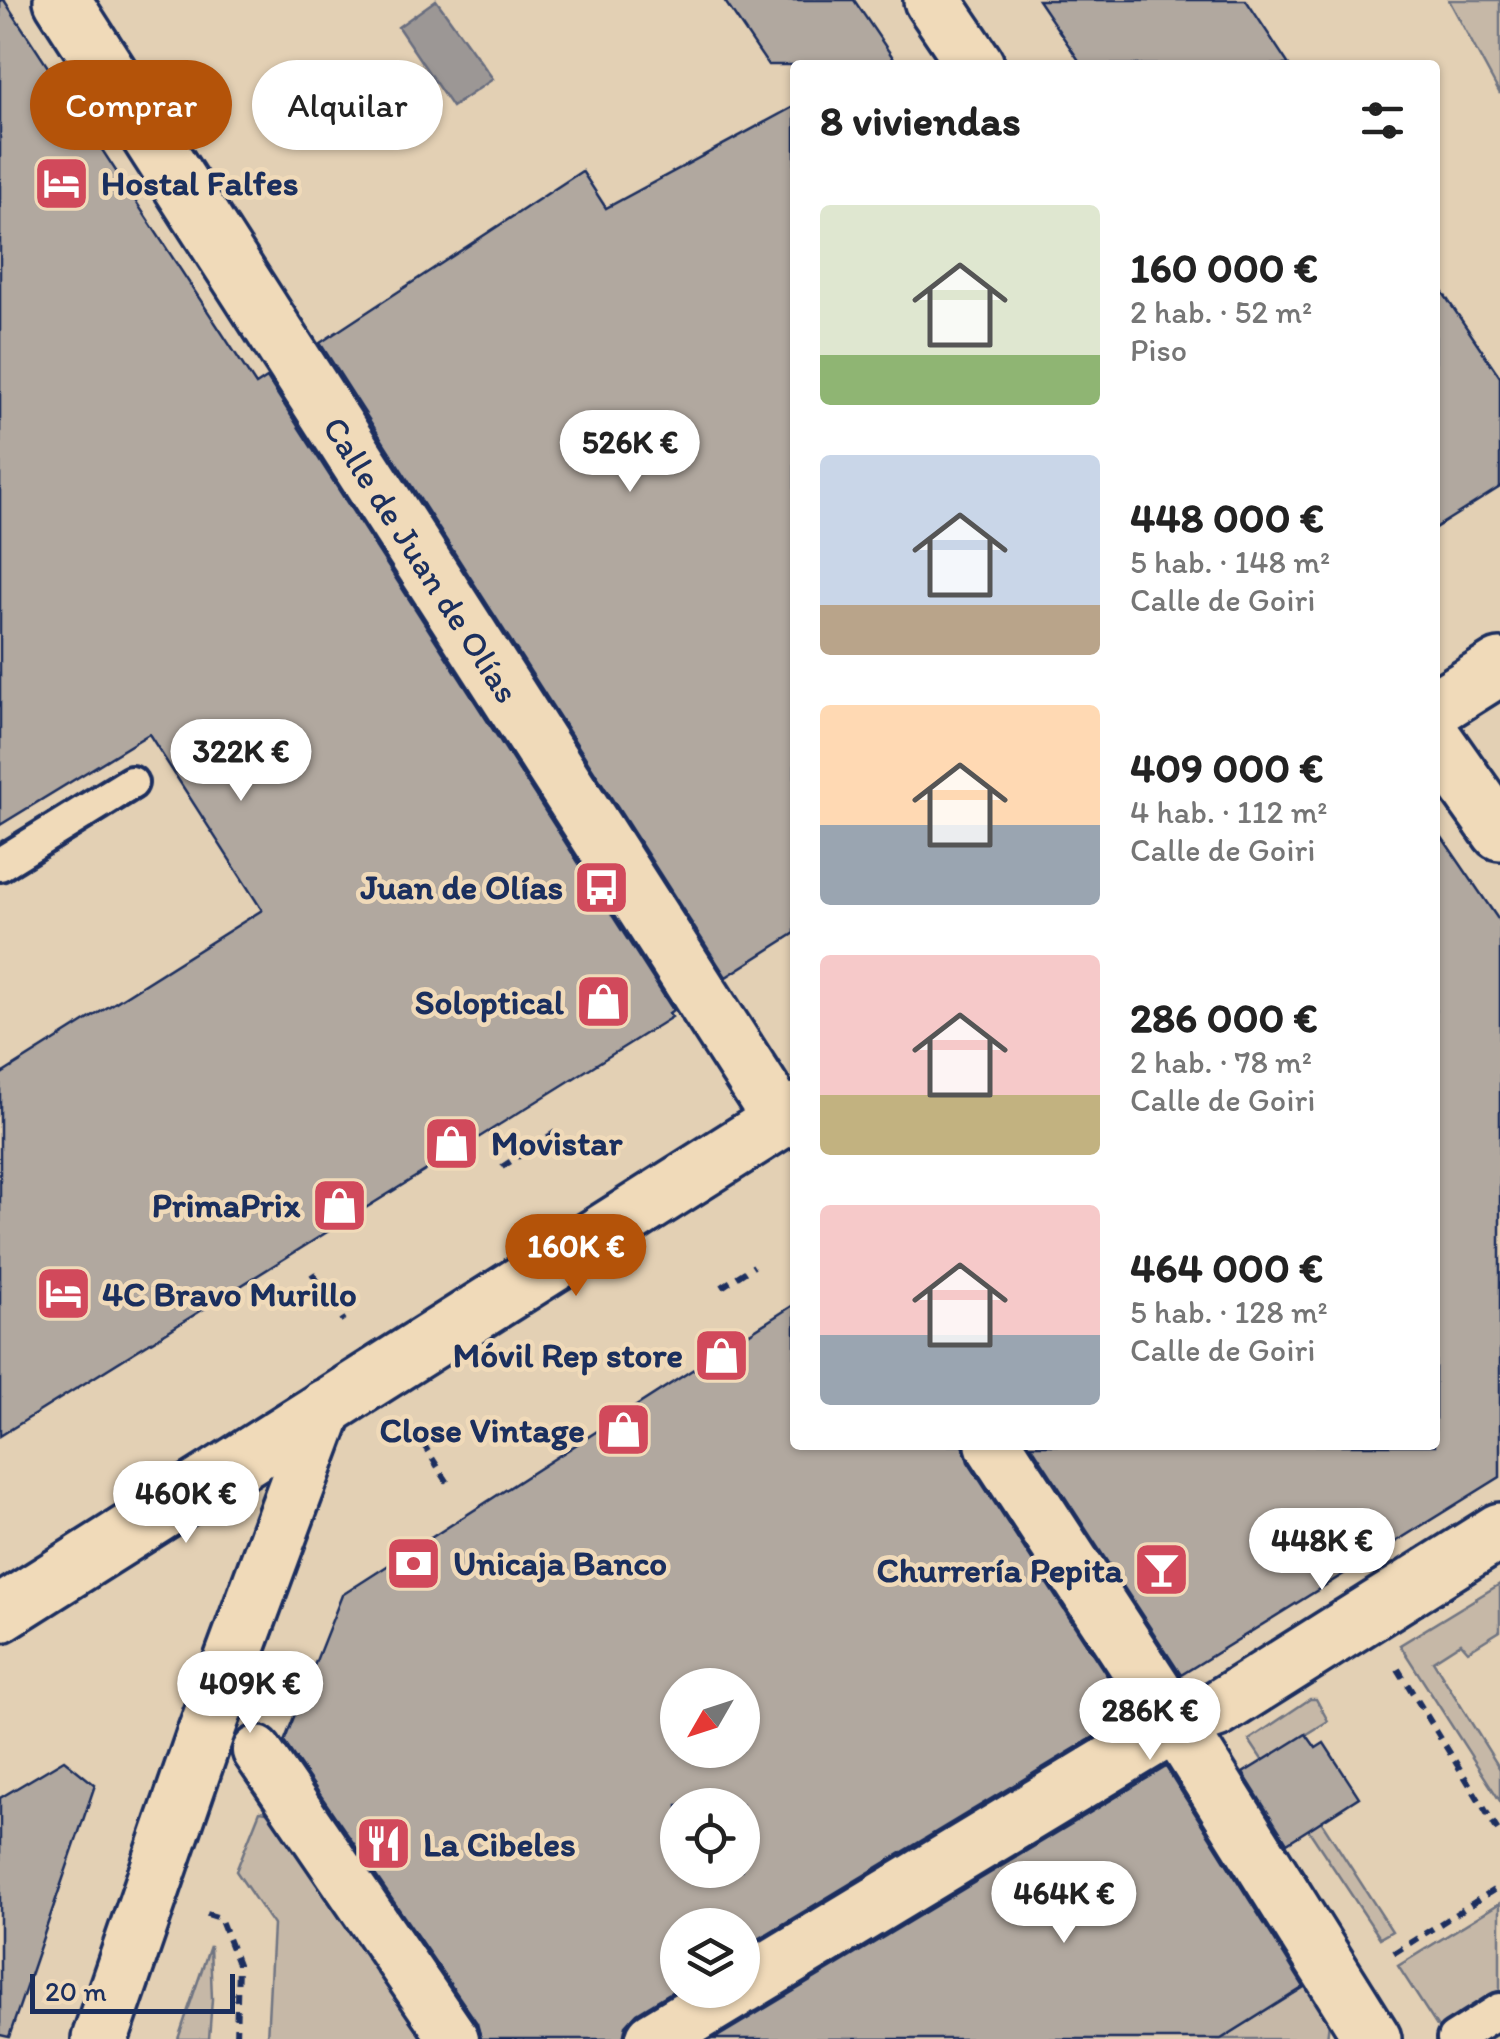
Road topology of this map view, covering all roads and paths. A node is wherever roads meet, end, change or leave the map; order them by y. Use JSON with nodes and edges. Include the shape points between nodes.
{"nodes":[{"id":1,"x":62,"y":0,"type":"edge"},
{"id":2,"x":932,"y":0,"type":"edge"},
{"id":3,"x":973,"y":60,"type":"edge"},
{"id":4,"x":1500,"y":667,"type":"edge"},
{"id":5,"x":1440,"y":705,"type":"edge"},
{"id":6,"x":1440,"y":747,"type":"edge"},
{"id":7,"x":132,"y":783,"type":"dead end"},
{"id":8,"x":1500,"y":832,"type":"edge"},
{"id":9,"x":0,"y":864,"type":"edge"},
{"id":10,"x":790,"y":1124,"type":"edge"},
{"id":11,"x":557,"y":1131,"type":"dead end"},
{"id":12,"x":502,"y":1166,"type":"dead end"},
{"id":13,"x":754,"y":1266,"type":"dead end"},
{"id":14,"x":722,"y":1287,"type":"dead end"},
{"id":15,"x":326,"y":1407,"type":"junction"},
{"id":16,"x":997,"y":1450,"type":"edge"},
{"id":17,"x":1500,"y":1531,"type":"edge"},
{"id":18,"x":0,"y":1614,"type":"edge"},
{"id":19,"x":1394,"y":1662,"type":"dead end"},
{"id":20,"x":1176,"y":1724,"type":"junction"},
{"id":21,"x":257,"y":1751,"type":"dead end"},
{"id":22,"x":1500,"y":1834,"type":"edge"},
{"id":23,"x":1500,"y":1886,"type":"edge"},
{"id":24,"x":201,"y":1912,"type":"dead end"},
{"id":25,"x":1392,"y":1954,"type":"dead end"},
{"id":26,"x":760,"y":1975,"type":"edge"},
{"id":27,"x":709,"y":2008,"type":"edge"},
{"id":28,"x":1500,"y":2010,"type":"edge"},
{"id":29,"x":669,"y":2035,"type":"edge"},
{"id":30,"x":100,"y":2039,"type":"edge"},
{"id":31,"x":236,"y":2039,"type":"edge"},
{"id":32,"x":454,"y":2039,"type":"edge"},
{"id":33,"x":1373,"y":2039,"type":"edge"},
{"id":34,"x":1454,"y":2039,"type":"edge"}],
"edges":[{"from":1,"to":10,"type":"street","name":"Calle de Juan de Olías"},
{"from":2,"to":3,"type":"street"},
{"from":4,"to":5,"type":"street"},
{"from":6,"to":8,"type":"street"},
{"from":7,"to":9,"type":"lane"},
{"from":10,"to":15,"type":"street"},
{"from":11,"to":12,"type":"path"},
{"from":13,"to":14,"type":"path"},
{"from":15,"to":18,"type":"street"},
{"from":15,"to":30,"type":"street"},
{"from":16,"to":20,"type":"street"},
{"from":17,"to":20,"type":"street","via":[[1216,1710]]},
{"from":19,"to":22,"type":"path"},
{"from":20,"to":26,"type":"street"},
{"from":20,"to":33,"type":"street"},
{"from":21,"to":32,"type":"street"},
{"from":23,"to":25,"type":"path"},
{"from":24,"to":31,"type":"path","via":[[220,1918],[238,1964]]},
{"from":27,"to":29,"type":"street"},
{"from":28,"to":34,"type":"lane"}]}
